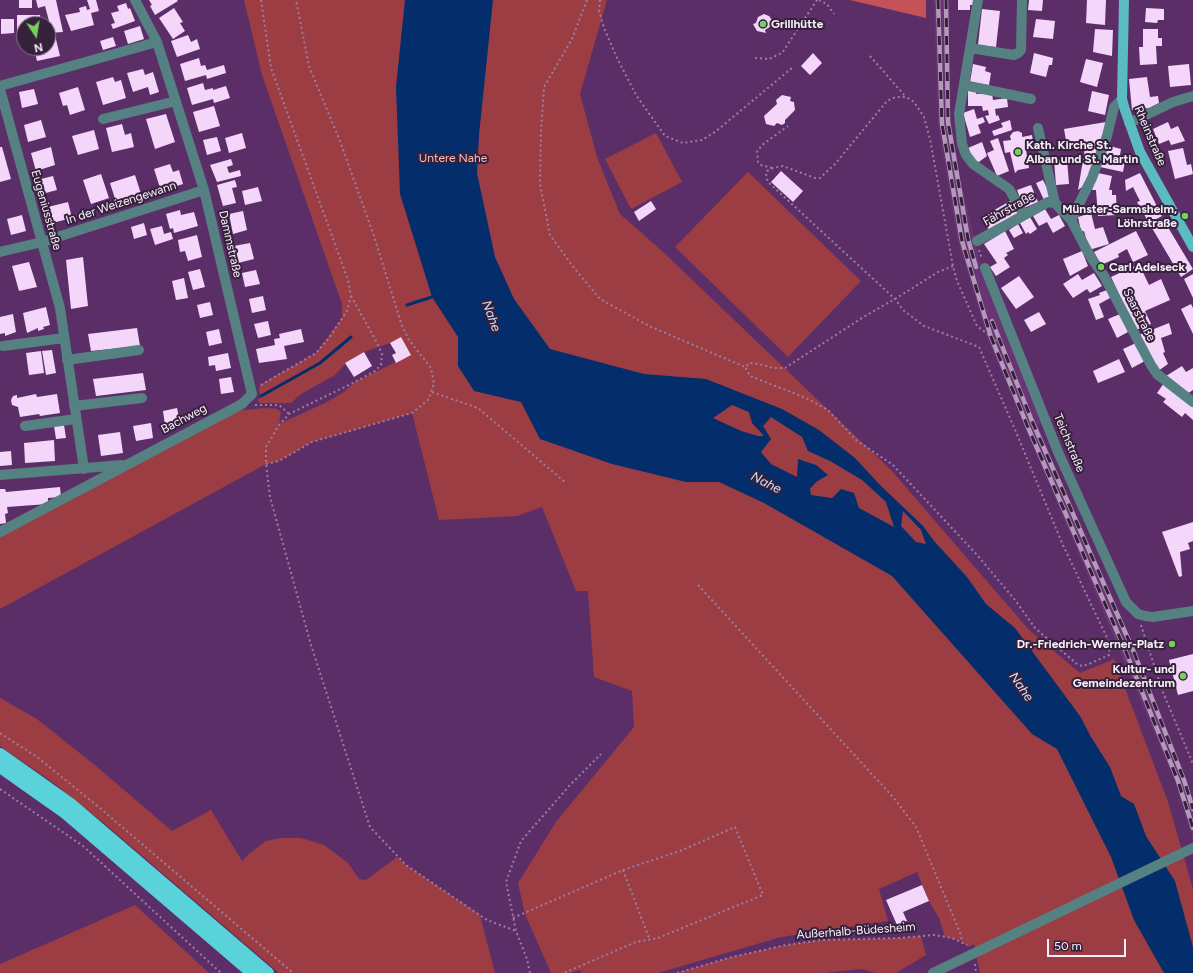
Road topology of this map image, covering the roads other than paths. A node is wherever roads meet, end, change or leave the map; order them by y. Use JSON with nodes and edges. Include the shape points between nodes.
{"nodes":[{"id":1,"x":135,"y":0,"type":"edge"},
{"id":2,"x":978,"y":0,"type":"edge"},
{"id":3,"x":1022,"y":0,"type":"edge"},
{"id":4,"x":1124,"y":0,"type":"edge"},
{"id":5,"x":157,"y":42,"type":"junction"},
{"id":6,"x":970,"y":48,"type":"junction"},
{"id":7,"x":964,"y":85,"type":"junction"},
{"id":8,"x":0,"y":86,"type":"edge"},
{"id":9,"x":0,"y":89,"type":"edge"},
{"id":10,"x":1193,"y":96,"type":"edge"},
{"id":11,"x":1122,"y":98,"type":"junction"},
{"id":12,"x":1030,"y":99,"type":"dead end"},
{"id":13,"x":176,"y":101,"type":"junction"},
{"id":14,"x":103,"y":119,"type":"dead end"},
{"id":15,"x":1129,"y":123,"type":"junction"},
{"id":16,"x":1038,"y":128,"type":"dead end"},
{"id":17,"x":204,"y":190,"type":"junction"},
{"id":18,"x":1055,"y":203,"type":"junction"},
{"id":19,"x":1024,"y":214,"type":"junction"},
{"id":20,"x":1071,"y":220,"type":"junction"},
{"id":21,"x":976,"y":241,"type":"road end"},
{"id":22,"x":42,"y":242,"type":"junction"},
{"id":23,"x":1193,"y":247,"type":"edge"},
{"id":24,"x":0,"y":252,"type":"edge"},
{"id":25,"x":985,"y":268,"type":"road end"},
{"id":26,"x":64,"y":338,"type":"junction"},
{"id":27,"x":3,"y":346,"type":"dead end"},
{"id":28,"x":139,"y":350,"type":"dead end"},
{"id":29,"x":67,"y":360,"type":"junction"},
{"id":30,"x":252,"y":394,"type":"joint"},
{"id":31,"x":142,"y":398,"type":"dead end"},
{"id":32,"x":1193,"y":402,"type":"edge"},
{"id":33,"x":74,"y":406,"type":"junction"},
{"id":34,"x":76,"y":419,"type":"junction"},
{"id":35,"x":25,"y":426,"type":"dead end"},
{"id":36,"x":126,"y":464,"type":"junction"},
{"id":37,"x":84,"y":469,"type":"junction"},
{"id":38,"x":0,"y":475,"type":"edge"},
{"id":39,"x":0,"y":532,"type":"edge"},
{"id":40,"x":1193,"y":611,"type":"edge"},
{"id":41,"x":0,"y":754,"type":"edge"},
{"id":42,"x":0,"y":767,"type":"edge"},
{"id":43,"x":1193,"y":848,"type":"edge"},
{"id":44,"x":252,"y":973,"type":"edge"},
{"id":45,"x":268,"y":973,"type":"edge"},
{"id":46,"x":933,"y":973,"type":"edge"}],
"edges":[{"from":1,"to":5,"type":"street","name":"Dammstraße"},
{"from":2,"to":6,"type":"street"},
{"from":3,"to":6,"type":"street","via":[[1018,53],[1014,55]]},
{"from":4,"to":11,"type":"main road","name":"Rheinstraße"},
{"from":5,"to":8,"type":"street"},
{"from":5,"to":13,"type":"street","name":"Dammstraße"},
{"from":6,"to":7,"type":"street"},
{"from":7,"to":12,"type":"street"},
{"from":7,"to":19,"type":"street","via":[[959,123],[966,155],[973,164],[1009,189]]},
{"from":9,"to":22,"type":"street","name":"Eugeniusstraße"},
{"from":10,"to":15,"type":"street","via":[[1173,102]]},
{"from":11,"to":15,"type":"main road","name":"Rheinstraße"},
{"from":11,"to":20,"type":"street","via":[[1114,107],[1092,178]]},
{"from":13,"to":14,"type":"street"},
{"from":13,"to":17,"type":"street","name":"Dammstraße"},
{"from":15,"to":23,"type":"main road","name":"Rheinstraße","via":[[1140,152]]},
{"from":16,"to":18,"type":"street"},
{"from":17,"to":22,"type":"street","name":"In der Weizengewann"},
{"from":17,"to":30,"type":"street","name":"Dammstraße"},
{"from":18,"to":19,"type":"street","name":"Fährstraße","via":[[1048,202]]},
{"from":18,"to":20,"type":"street","name":"Fährstraße"},
{"from":19,"to":21,"type":"street","name":"Fährstraße"},
{"from":20,"to":32,"type":"street","name":"Saarstraße","via":[[1157,374]]},
{"from":22,"to":24,"type":"street","name":"In der Weizengewann"},
{"from":22,"to":26,"type":"street","name":"Eugeniusstraße","via":[[55,288]]},
{"from":25,"to":40,"type":"street","name":"Teichstraße","via":[[1058,452],[1126,602],[1138,614],[1154,617],[1174,617]]},
{"from":26,"to":27,"type":"street"},
{"from":26,"to":29,"type":"street","name":"Eugeniusstraße"},
{"from":28,"to":29,"type":"street"},
{"from":29,"to":33,"type":"street","name":"Eugeniusstraße"},
{"from":30,"to":36,"type":"street","name":"Bachweg","via":[[242,404]]},
{"from":31,"to":33,"type":"street"},
{"from":33,"to":34,"type":"street","name":"Eugeniusstraße"},
{"from":34,"to":35,"type":"street"},
{"from":34,"to":37,"type":"street","name":"Eugeniusstraße"},
{"from":36,"to":37,"type":"street","name":"Bachweg"},
{"from":36,"to":39,"type":"street","name":"Bachweg"},
{"from":37,"to":38,"type":"street","name":"Bachweg"},
{"from":41,"to":45,"type":"highway","via":[[72,805]]},
{"from":42,"to":44,"type":"highway","via":[[64,812]]},
{"from":43,"to":46,"type":"street"}]}
